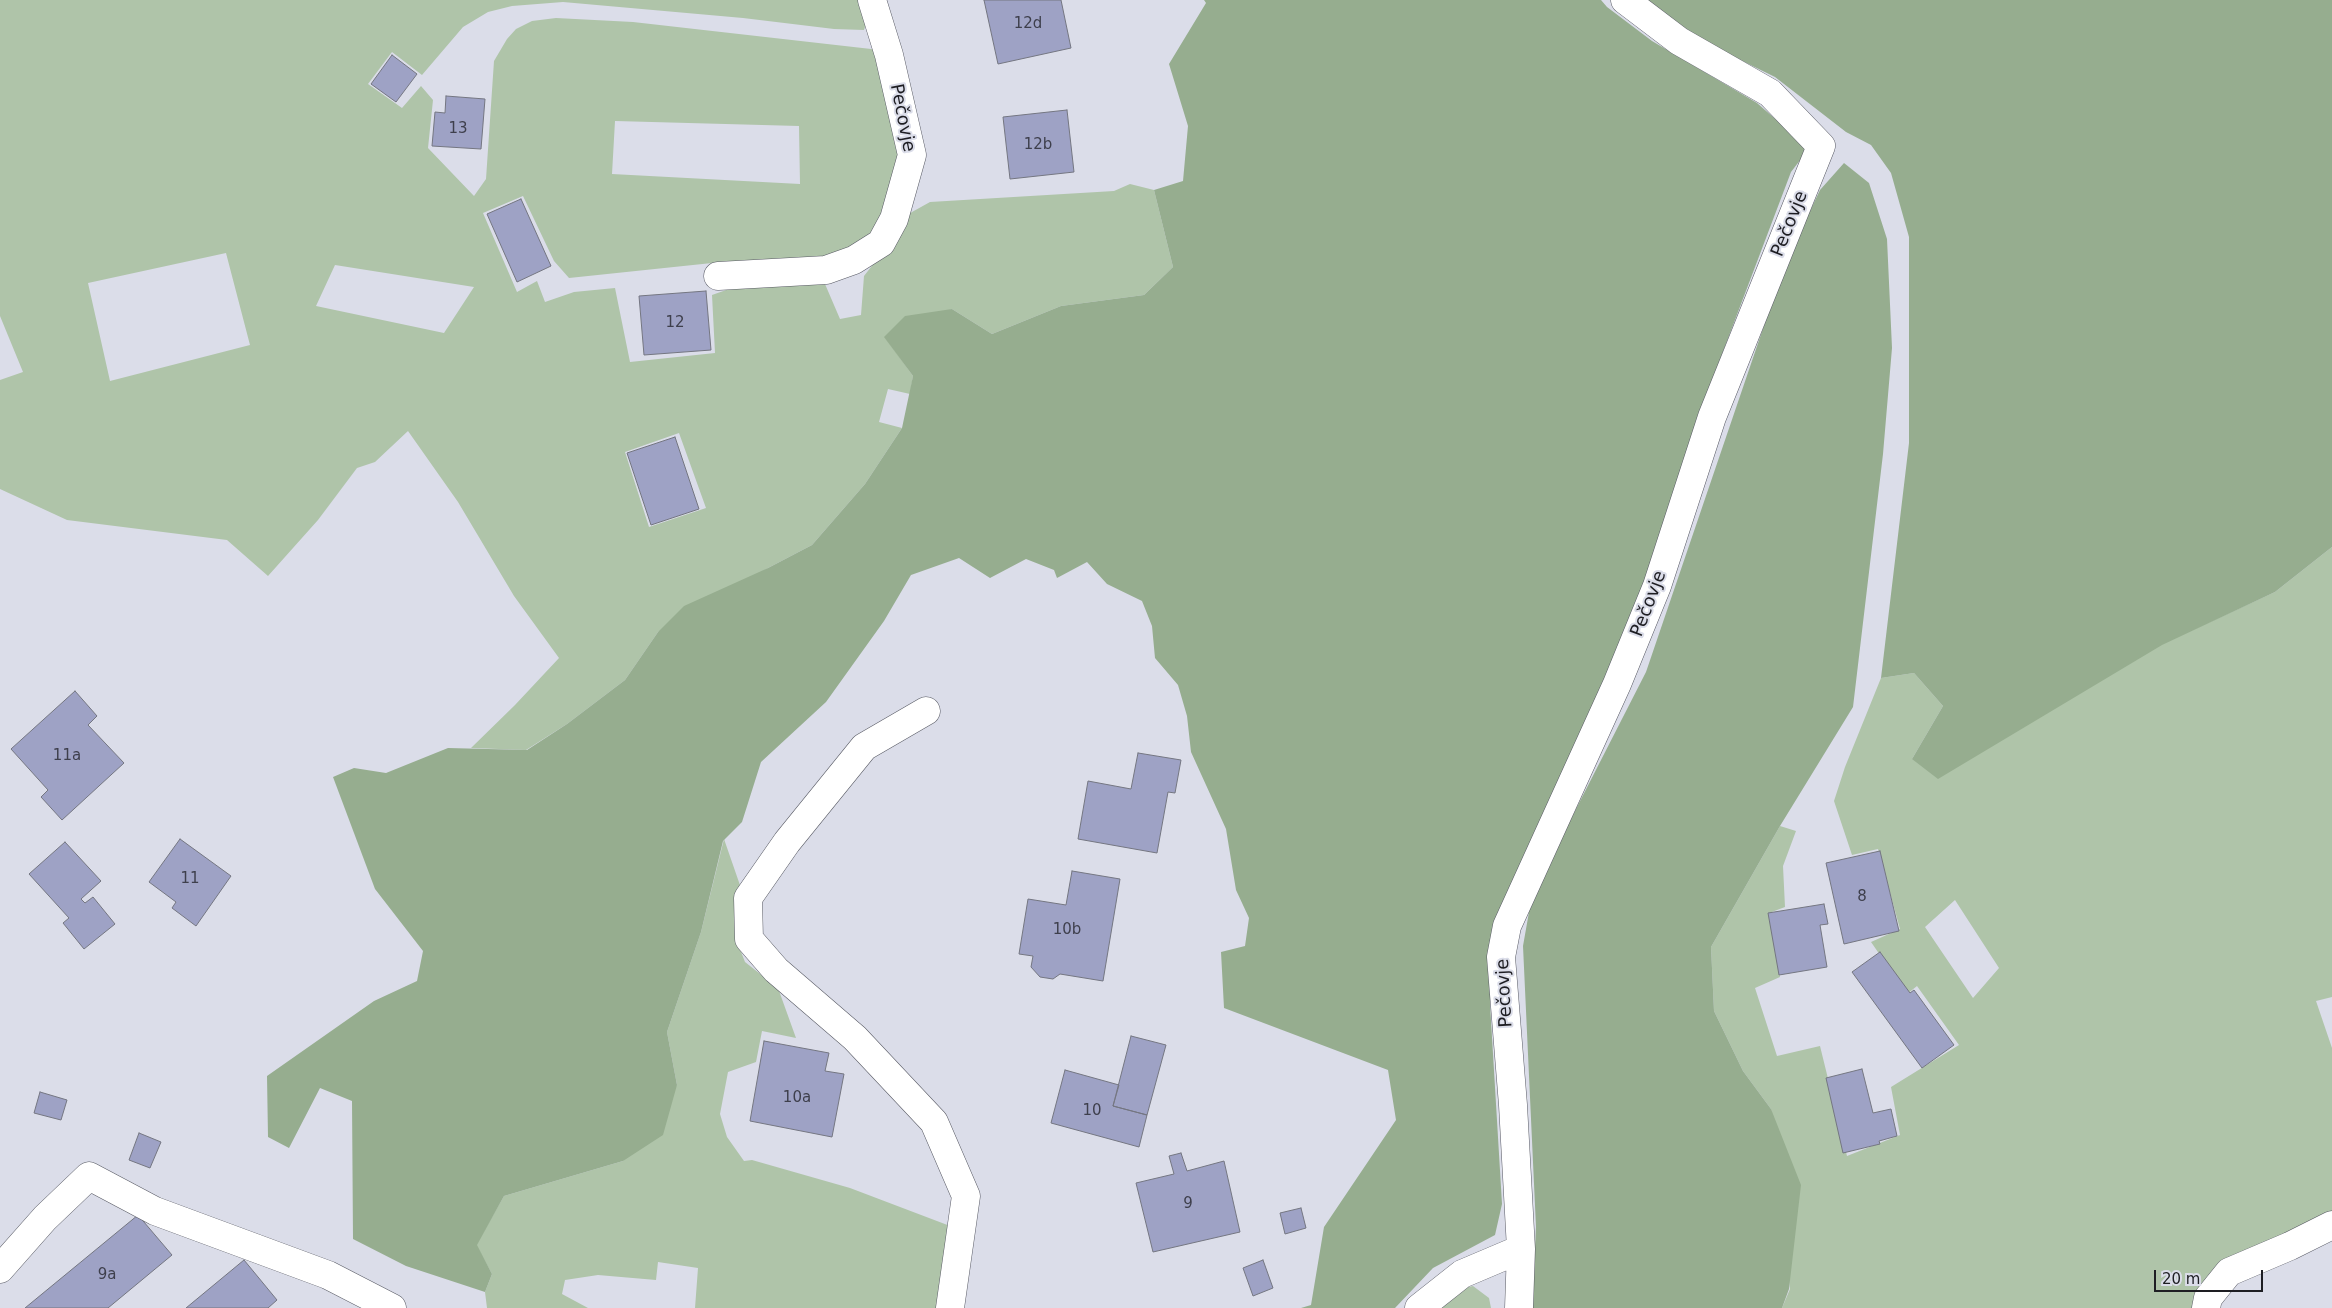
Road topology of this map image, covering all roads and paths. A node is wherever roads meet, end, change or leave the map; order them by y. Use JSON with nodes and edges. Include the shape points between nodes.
{"nodes":[{"id":1,"x":872,"y":0,"type":"edge"},
{"id":2,"x":1625,"y":0,"type":"edge"},
{"id":3,"x":718,"y":276,"type":"dead end"},
{"id":4,"x":926,"y":711,"type":"dead end"},
{"id":5,"x":2332,"y":1225,"type":"edge"},
{"id":6,"x":1521,"y":1249,"type":"junction"},
{"id":7,"x":0,"y":1269,"type":"edge"},
{"id":8,"x":392,"y":1308,"type":"edge"},
{"id":9,"x":950,"y":1308,"type":"edge"},
{"id":10,"x":1420,"y":1308,"type":"edge"},
{"id":11,"x":1519,"y":1308,"type":"edge"},
{"id":12,"x":2206,"y":1308,"type":"edge"}],
"edges":[{"from":1,"to":3,"type":"street","name":"Pečovje","via":[[890,55],[912,155],[894,219],[881,243],[854,260],[826,270]]},
{"from":2,"to":6,"type":"street","name":"Pečovje","via":[[1679,42],[1770,93],[1821,146],[1712,417],[1657,586],[1617,684],[1507,926],[1501,957]]},
{"from":4,"to":9,"type":"street","via":[[864,747],[787,842],[748,898],[749,939],[776,970],[855,1038],[934,1122],[966,1196]]},
{"from":5,"to":12,"type":"street","via":[[2229,1272],[2208,1298]]},
{"from":6,"to":10,"type":"street","via":[[1462,1274]]},
{"from":6,"to":11,"type":"street","name":"Pečovje"},
{"from":7,"to":8,"type":"street","via":[[45,1218],[89,1176],[155,1211],[328,1274]]}]}
